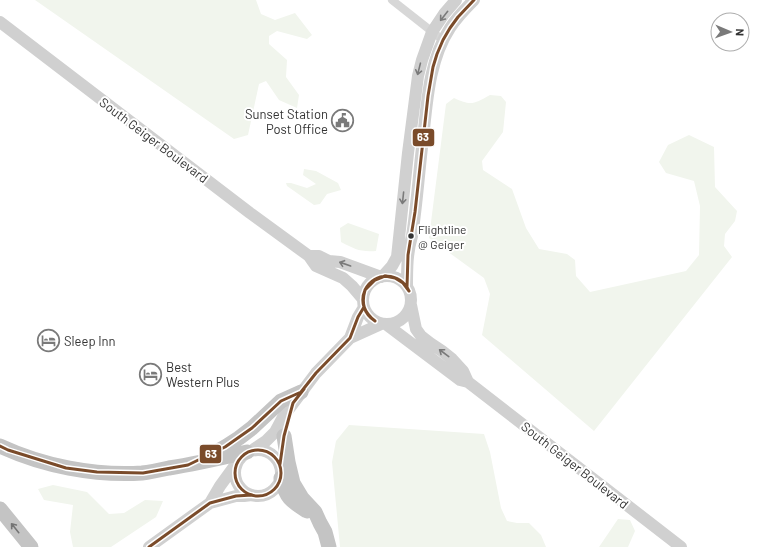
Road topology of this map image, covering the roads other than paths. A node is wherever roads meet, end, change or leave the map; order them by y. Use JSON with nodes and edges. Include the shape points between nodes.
{"nodes":[{"id":1,"x":392,"y":0,"type":"edge"},
{"id":2,"x":456,"y":0,"type":"edge"},
{"id":3,"x":474,"y":0,"type":"edge"},
{"id":4,"x":0,"y":22,"type":"edge"},
{"id":5,"x":432,"y":32,"type":"junction"},
{"id":6,"x":444,"y":41,"type":"junction"},
{"id":7,"x":309,"y":256,"type":"junction"},
{"id":8,"x":382,"y":276,"type":"junction"},
{"id":9,"x":407,"y":287,"type":"junction"},
{"id":10,"x":363,"y":303,"type":"junction"},
{"id":11,"x":411,"y":305,"type":"junction"},
{"id":12,"x":384,"y":324,"type":"junction"},
{"id":13,"x":350,"y":338,"type":"junction"},
{"id":14,"x":468,"y":382,"type":"junction"},
{"id":15,"x":297,"y":398,"type":"junction"},
{"id":16,"x":284,"y":436,"type":"junction"},
{"id":17,"x":0,"y":446,"type":"edge"},
{"id":18,"x":250,"y":451,"type":"junction"},
{"id":19,"x":236,"y":464,"type":"junction"},
{"id":20,"x":188,"y":465,"type":"junction"},
{"id":21,"x":280,"y":471,"type":"junction"},
{"id":22,"x":252,"y":495,"type":"junction"},
{"id":23,"x":210,"y":503,"type":"junction"},
{"id":24,"x":0,"y":509,"type":"edge"},
{"id":25,"x":320,"y":523,"type":"junction"},
{"id":26,"x":31,"y":547,"type":"edge"},
{"id":27,"x":149,"y":547,"type":"edge"},
{"id":28,"x":329,"y":547,"type":"edge"},
{"id":29,"x":681,"y":547,"type":"edge"}],
"edges":[{"from":1,"to":5,"type":"street"},
{"from":2,"to":5,"type":"main road","one_way":true},
{"from":3,"to":6,"type":"main road","via":[[462,11]]},
{"from":4,"to":7,"type":"main road","name":"South Geiger Boulevard"},
{"from":5,"to":6,"type":"street"},
{"from":5,"to":8,"type":"main road","one_way":true,"via":[[418,76],[396,257],[392,266]]},
{"from":6,"to":9,"type":"main road","via":[[431,75],[426,102],[415,212],[408,254]]},
{"from":8,"to":7,"type":"main road","name":"South Geiger Boulevard","one_way":true,"via":[[320,256]]},
{"from":7,"to":10,"type":"main road","name":"South Geiger Boulevard","via":[[316,266],[342,278],[352,286]]},
{"from":8,"to":9,"type":"main road","via":[[396,278]]},
{"from":8,"to":10,"type":"main road","via":[[368,285]]},
{"from":9,"to":11,"type":"main road"},
{"from":10,"to":12,"type":"main road","via":[[367,315],[373,321]]},
{"from":10,"to":13,"type":"main road"},
{"from":11,"to":12,"type":"main road","via":[[398,323]]},
{"from":14,"to":11,"type":"main road","name":"South Geiger Boulevard","one_way":true,"via":[[463,371],[452,359],[421,336],[416,329]]},
{"from":12,"to":13,"type":"main road"},
{"from":12,"to":14,"type":"main road","name":"South Geiger Boulevard","via":[[460,380]]},
{"from":13,"to":15,"type":"main road","via":[[316,373]]},
{"from":14,"to":29,"type":"main road","name":"South Geiger Boulevard"},
{"from":15,"to":16,"type":"main road"},
{"from":15,"to":18,"type":"main road","via":[[275,432]]},
{"from":15,"to":20,"type":"highway","via":[[281,401],[252,428],[225,447]]},
{"from":16,"to":21,"type":"main road"},
{"from":16,"to":25,"type":"highway","via":[[293,483],[315,512]]},
{"from":17,"to":20,"type":"highway","via":[[66,468],[97,472],[143,473]]},
{"from":18,"to":19,"type":"main road","via":[[240,457]]},
{"from":18,"to":20,"type":"highway"},
{"from":18,"to":21,"type":"main road","via":[[270,452],[276,457]]},
{"from":19,"to":22,"type":"main road","via":[[235,480],[239,487]]},
{"from":19,"to":23,"type":"main road"},
{"from":21,"to":22,"type":"main road","via":[[278,485],[273,491],[266,495]]},
{"from":21,"to":25,"type":"highway","via":[[289,498]]},
{"from":22,"to":23,"type":"main road","via":[[236,496]]},
{"from":23,"to":27,"type":"main road"},
{"from":26,"to":24,"type":"highway","one_way":true},
{"from":25,"to":28,"type":"highway"}]}
